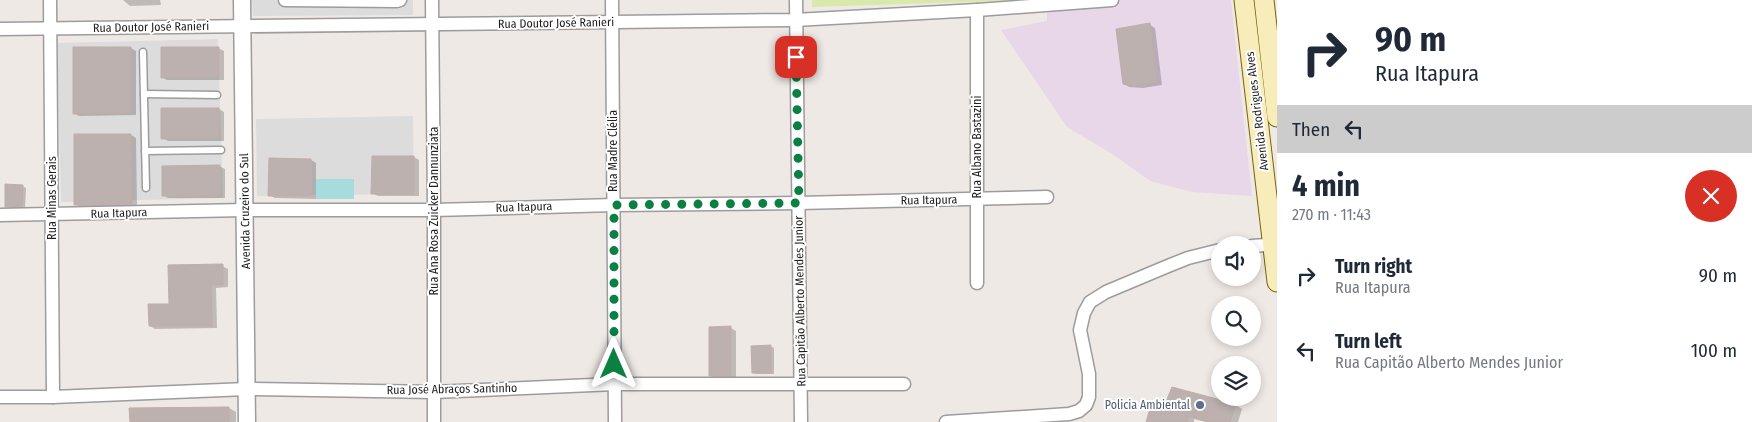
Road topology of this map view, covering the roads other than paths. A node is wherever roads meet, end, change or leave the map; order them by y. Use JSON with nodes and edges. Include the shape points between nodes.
{"nodes":[{"id":1,"x":50,"y":0,"type":"edge"},
{"id":2,"x":242,"y":0,"type":"edge"},
{"id":3,"x":285,"y":0,"type":"edge"},
{"id":4,"x":400,"y":0,"type":"edge"},
{"id":5,"x":432,"y":0,"type":"edge"},
{"id":6,"x":612,"y":0,"type":"edge"},
{"id":7,"x":796,"y":0,"type":"edge"},
{"id":8,"x":1112,"y":0,"type":"edge"},
{"id":9,"x":1244,"y":0,"type":"edge"},
{"id":10,"x":1264,"y":0,"type":"edge"},
{"id":11,"x":1054,"y":2,"type":"edge"},
{"id":12,"x":977,"y":10,"type":"junction"},
{"id":13,"x":795,"y":20,"type":"junction"},
{"id":14,"x":613,"y":22,"type":"junction"},
{"id":15,"x":433,"y":25,"type":"junction"},
{"id":16,"x":242,"y":26,"type":"junction"},
{"id":17,"x":0,"y":29,"type":"edge"},
{"id":18,"x":51,"y":29,"type":"junction"},
{"id":19,"x":143,"y":52,"type":"dead end"},
{"id":20,"x":144,"y":94,"type":"junction"},
{"id":21,"x":218,"y":95,"type":"dead end"},
{"id":22,"x":1277,"y":117,"type":"edge"},
{"id":23,"x":221,"y":150,"type":"dead end"},
{"id":24,"x":145,"y":151,"type":"junction"},
{"id":25,"x":1270,"y":159,"type":"edge"},
{"id":26,"x":146,"y":188,"type":"dead end"},
{"id":27,"x":1047,"y":197,"type":"dead end"},
{"id":28,"x":978,"y":199,"type":"junction"},
{"id":29,"x":799,"y":203,"type":"junction"},
{"id":30,"x":614,"y":205,"type":"junction"},
{"id":31,"x":245,"y":210,"type":"junction"},
{"id":32,"x":434,"y":210,"type":"junction"},
{"id":33,"x":0,"y":215,"type":"edge"},
{"id":34,"x":52,"y":215,"type":"junction"},
{"id":35,"x":1275,"y":244,"type":"edge"},
{"id":36,"x":1261,"y":245,"type":"edge"},
{"id":37,"x":1211,"y":252,"type":"edge"},
{"id":38,"x":1277,"y":282,"type":"edge"},
{"id":39,"x":977,"y":283,"type":"dead end"},
{"id":40,"x":800,"y":383,"type":"junction"},
{"id":41,"x":615,"y":384,"type":"junction"},
{"id":42,"x":904,"y":384,"type":"dead end"},
{"id":43,"x":247,"y":389,"type":"junction"},
{"id":44,"x":434,"y":392,"type":"junction"},
{"id":45,"x":0,"y":397,"type":"edge"},
{"id":46,"x":52,"y":397,"type":"junction"},
{"id":47,"x":247,"y":422,"type":"edge"},
{"id":48,"x":434,"y":422,"type":"edge"},
{"id":49,"x":615,"y":422,"type":"edge"},
{"id":50,"x":801,"y":422,"type":"edge"},
{"id":51,"x":946,"y":422,"type":"edge"}],
"edges":[{"from":1,"to":18,"type":"street","name":"Rua Minas Gerais"},
{"from":2,"to":16,"type":"street","name":"Avenida Cruzeiro do Sul"},
{"from":3,"to":4,"type":"street"},
{"from":5,"to":15,"type":"street","name":"Rua Ana Rosa Zuicker Dannunziata"},
{"from":6,"to":14,"type":"street","name":"Rua Madre Clélia"},
{"from":7,"to":13,"type":"street","name":"Rua Capitão Alberto Mendes Junior"},
{"from":8,"to":11,"type":"street","name":"Rua Doutor José Ranieri"},
{"from":9,"to":25,"type":"main road","name":"Avenida Rodrigues Alves"},
{"from":10,"to":22,"type":"main road","name":"Avenida Rodrigues Alves"},
{"from":11,"to":12,"type":"street","name":"Rua Doutor José Ranieri"},
{"from":12,"to":13,"type":"street","name":"Rua Doutor José Ranieri"},
{"from":12,"to":28,"type":"street","name":"Rua Albano Bastazini"},
{"from":13,"to":14,"type":"street","name":"Rua Doutor José Ranieri"},
{"from":13,"to":29,"type":"street","name":"Rua Capitão Alberto Mendes Junior"},
{"from":14,"to":15,"type":"street","name":"Rua Doutor José Ranieri"},
{"from":14,"to":30,"type":"street","name":"Rua Madre Clélia"},
{"from":15,"to":16,"type":"street","name":"Rua Doutor José Ranieri"},
{"from":15,"to":32,"type":"street","name":"Rua Ana Rosa Zuicker Dannunziata"},
{"from":16,"to":18,"type":"street","name":"Rua Doutor José Ranieri"},
{"from":16,"to":31,"type":"street","name":"Avenida Cruzeiro do Sul"},
{"from":17,"to":18,"type":"street","name":"Rua Doutor José Ranieri"},
{"from":18,"to":34,"type":"street","name":"Rua Minas Gerais"},
{"from":19,"to":20,"type":"lane"},
{"from":20,"to":21,"type":"lane"},
{"from":20,"to":24,"type":"lane"},
{"from":23,"to":24,"type":"lane"},
{"from":24,"to":26,"type":"lane"},
{"from":25,"to":35,"type":"main road","name":"Avenida Rodrigues Alves"},
{"from":27,"to":28,"type":"street","name":"Rua Itapura"},
{"from":28,"to":29,"type":"street","name":"Rua Itapura"},
{"from":28,"to":39,"type":"street","name":"Rua Albano Bastazini"},
{"from":29,"to":30,"type":"street","name":"Rua Itapura"},
{"from":29,"to":40,"type":"street","name":"Rua Capitão Alberto Mendes Junior"},
{"from":30,"to":32,"type":"street","name":"Rua Itapura"},
{"from":30,"to":41,"type":"street","name":"Rua Madre Clélia"},
{"from":31,"to":32,"type":"street","name":"Rua Itapura"},
{"from":31,"to":34,"type":"street","name":"Rua Itapura"},
{"from":31,"to":43,"type":"street","name":"Avenida Cruzeiro do Sul"},
{"from":32,"to":44,"type":"street","name":"Rua Ana Rosa Zuicker Dannunziata"},
{"from":33,"to":34,"type":"street","name":"Rua Itapura"},
{"from":34,"to":46,"type":"street","name":"Rua Minas Gerais"},
{"from":35,"to":36,"type":"street"},
{"from":35,"to":38,"type":"main road","name":"Avenida Rodrigues Alves"},
{"from":37,"to":51,"type":"street","via":[[1168,266],[1090,302],[1080,330],[1089,374],[1089,397],[1079,411]]},
{"from":40,"to":41,"type":"street","name":"Rua José Abraços Santinho"},
{"from":40,"to":42,"type":"street","name":"Rua José Abraços Santinho"},
{"from":40,"to":50,"type":"street","name":"Rua Capitão Alberto Mendes Junior"},
{"from":41,"to":44,"type":"street","name":"Rua José Abraços Santinho"},
{"from":41,"to":49,"type":"street","name":"Rua Madre Clélia"},
{"from":43,"to":44,"type":"street","name":"Rua José Abraços Santinho"},
{"from":43,"to":46,"type":"street","name":"Rua José Abraços Santinho"},
{"from":43,"to":47,"type":"street","name":"Avenida Cruzeiro do Sul"},
{"from":44,"to":48,"type":"street","name":"Rua Ana Rosa Zuicker Dannunziata"},
{"from":45,"to":46,"type":"street","name":"Rua José Abraços Santinho"}]}
